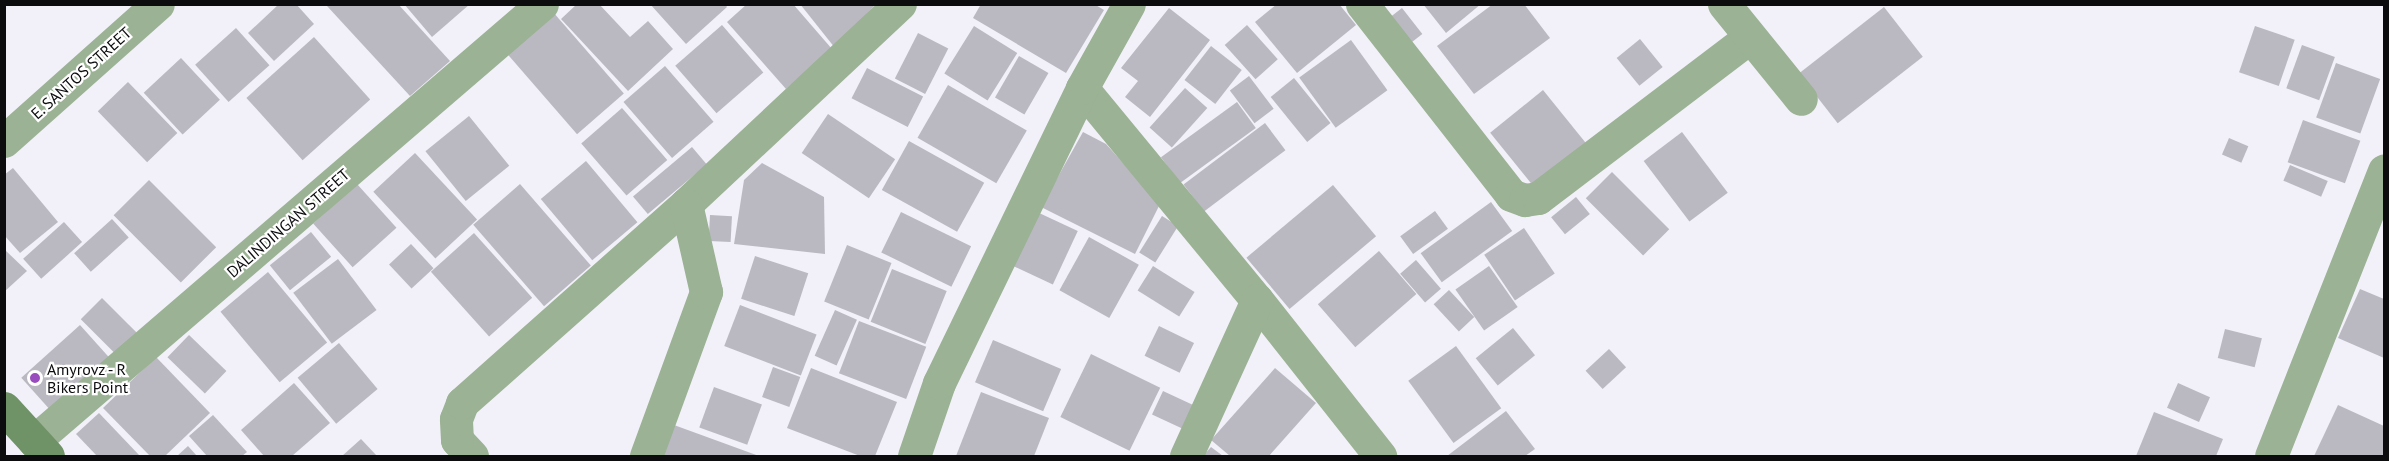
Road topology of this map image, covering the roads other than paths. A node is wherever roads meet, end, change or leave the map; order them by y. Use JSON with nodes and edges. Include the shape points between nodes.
{"nodes":[{"id":1,"x":158,"y":4,"type":"edge"},
{"id":2,"x":542,"y":4,"type":"edge"},
{"id":3,"x":900,"y":4,"type":"edge"},
{"id":4,"x":1129,"y":4,"type":"edge"},
{"id":5,"x":1362,"y":4,"type":"edge"},
{"id":6,"x":1724,"y":4,"type":"edge"},
{"id":7,"x":1750,"y":37,"type":"junction"},
{"id":8,"x":1082,"y":88,"type":"junction"},
{"id":9,"x":1801,"y":99,"type":"dead end"},
{"id":10,"x":4,"y":141,"type":"edge"},
{"id":11,"x":2385,"y":171,"type":"edge"},
{"id":12,"x":686,"y":204,"type":"junction"},
{"id":13,"x":1257,"y":300,"type":"junction"},
{"id":14,"x":4,"y":408,"type":"edge"},
{"id":15,"x":41,"y":449,"type":"edge"},
{"id":16,"x":472,"y":456,"type":"edge"},
{"id":17,"x":646,"y":456,"type":"edge"},
{"id":18,"x":914,"y":456,"type":"edge"},
{"id":19,"x":1186,"y":456,"type":"edge"},
{"id":20,"x":1380,"y":456,"type":"edge"},
{"id":21,"x":2271,"y":456,"type":"edge"}],
"edges":[{"from":1,"to":10,"type":"street","name":"E. SANTOS STREET"},
{"from":2,"to":15,"type":"street","name":"DALINDINGAN STREET"},
{"from":3,"to":12,"type":"street"},
{"from":4,"to":8,"type":"street"},
{"from":5,"to":7,"type":"street","via":[[1511,195],[1525,200],[1538,198]]},
{"from":6,"to":7,"type":"street"},
{"from":7,"to":9,"type":"street"},
{"from":8,"to":13,"type":"street"},
{"from":8,"to":18,"type":"street","via":[[939,383]]},
{"from":11,"to":21,"type":"street"},
{"from":12,"to":16,"type":"street","via":[[462,403],[456,419],[457,440]]},
{"from":12,"to":17,"type":"street","via":[[706,292]]},
{"from":13,"to":19,"type":"street"},
{"from":13,"to":20,"type":"street"},
{"from":14,"to":15,"type":"main road"}]}
